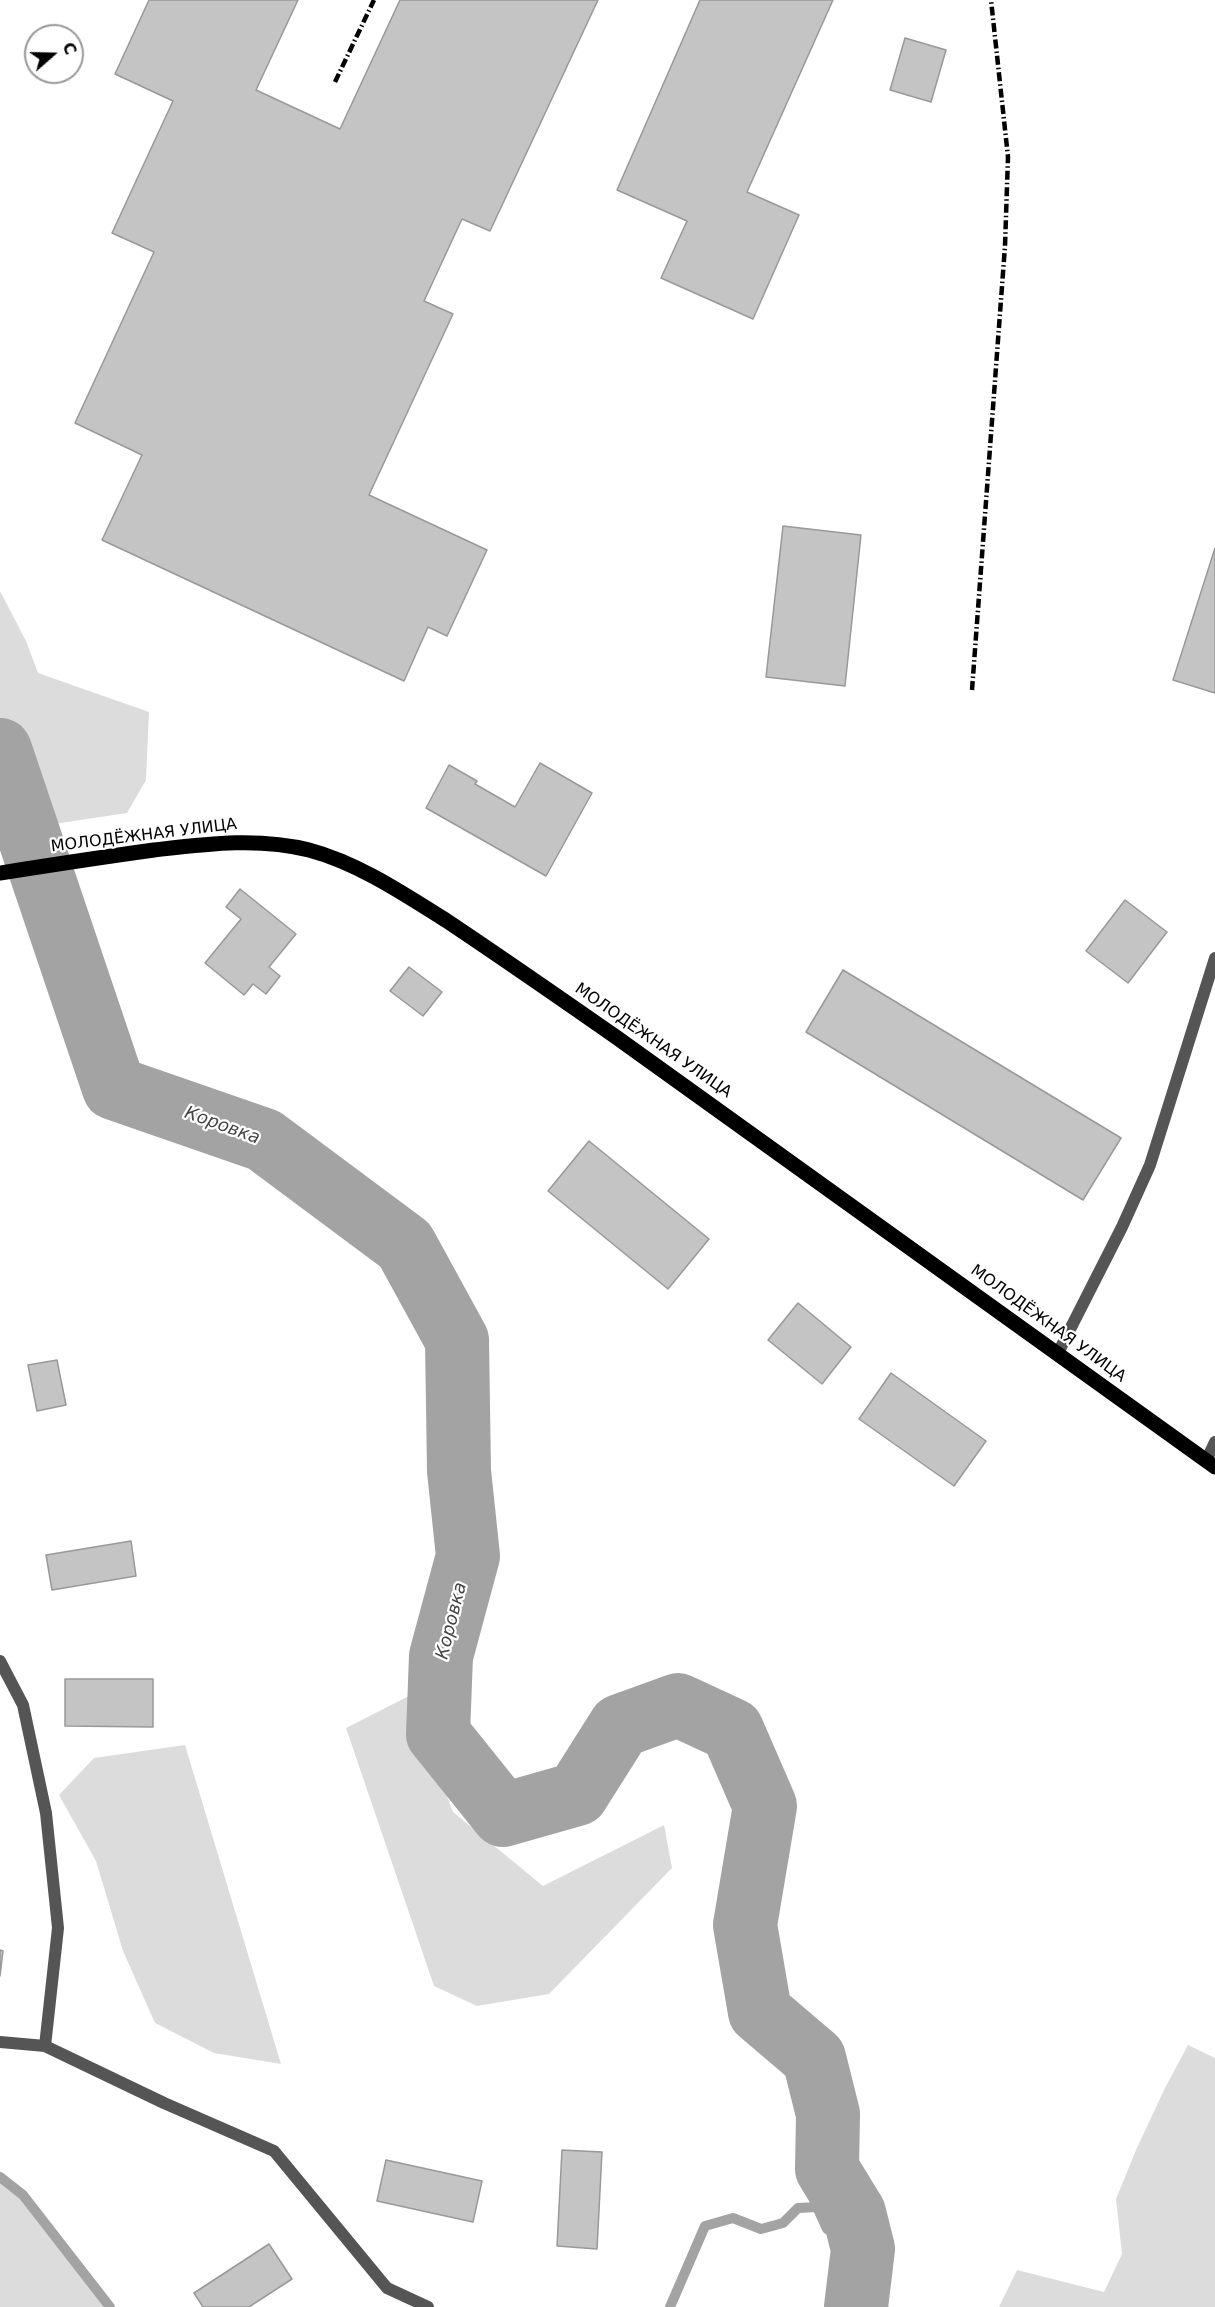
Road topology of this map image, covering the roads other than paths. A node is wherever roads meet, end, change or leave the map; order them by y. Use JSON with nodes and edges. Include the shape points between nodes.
{"nodes":[{"id":1,"x":0,"y":873,"type":"edge"},
{"id":2,"x":1215,"y":958,"type":"edge"},
{"id":3,"x":1058,"y":1353,"type":"junction"},
{"id":4,"x":1215,"y":1442,"type":"edge"},
{"id":5,"x":1210,"y":1464,"type":"edge"},
{"id":6,"x":0,"y":1661,"type":"edge"},
{"id":7,"x":0,"y":2042,"type":"edge"},
{"id":8,"x":45,"y":2046,"type":"junction"},
{"id":9,"x":428,"y":2307,"type":"edge"}],
"edges":[{"from":1,"to":3,"type":"main road","name":"МОЛОДЁЖНАЯ УЛИЦА","via":[[201,844],[246,842],[312,850],[345,862],[511,963]]},
{"from":2,"to":3,"type":"street","via":[[1150,1165]]},
{"from":3,"to":5,"type":"main road","name":"МОЛОДЁЖНАЯ УЛИЦА"},
{"from":4,"to":5,"type":"street"},
{"from":6,"to":8,"type":"street","via":[[23,1705],[47,1824],[58,1928]]},
{"from":7,"to":8,"type":"street"},
{"from":8,"to":9,"type":"street","via":[[274,2151],[387,2288]]}]}
